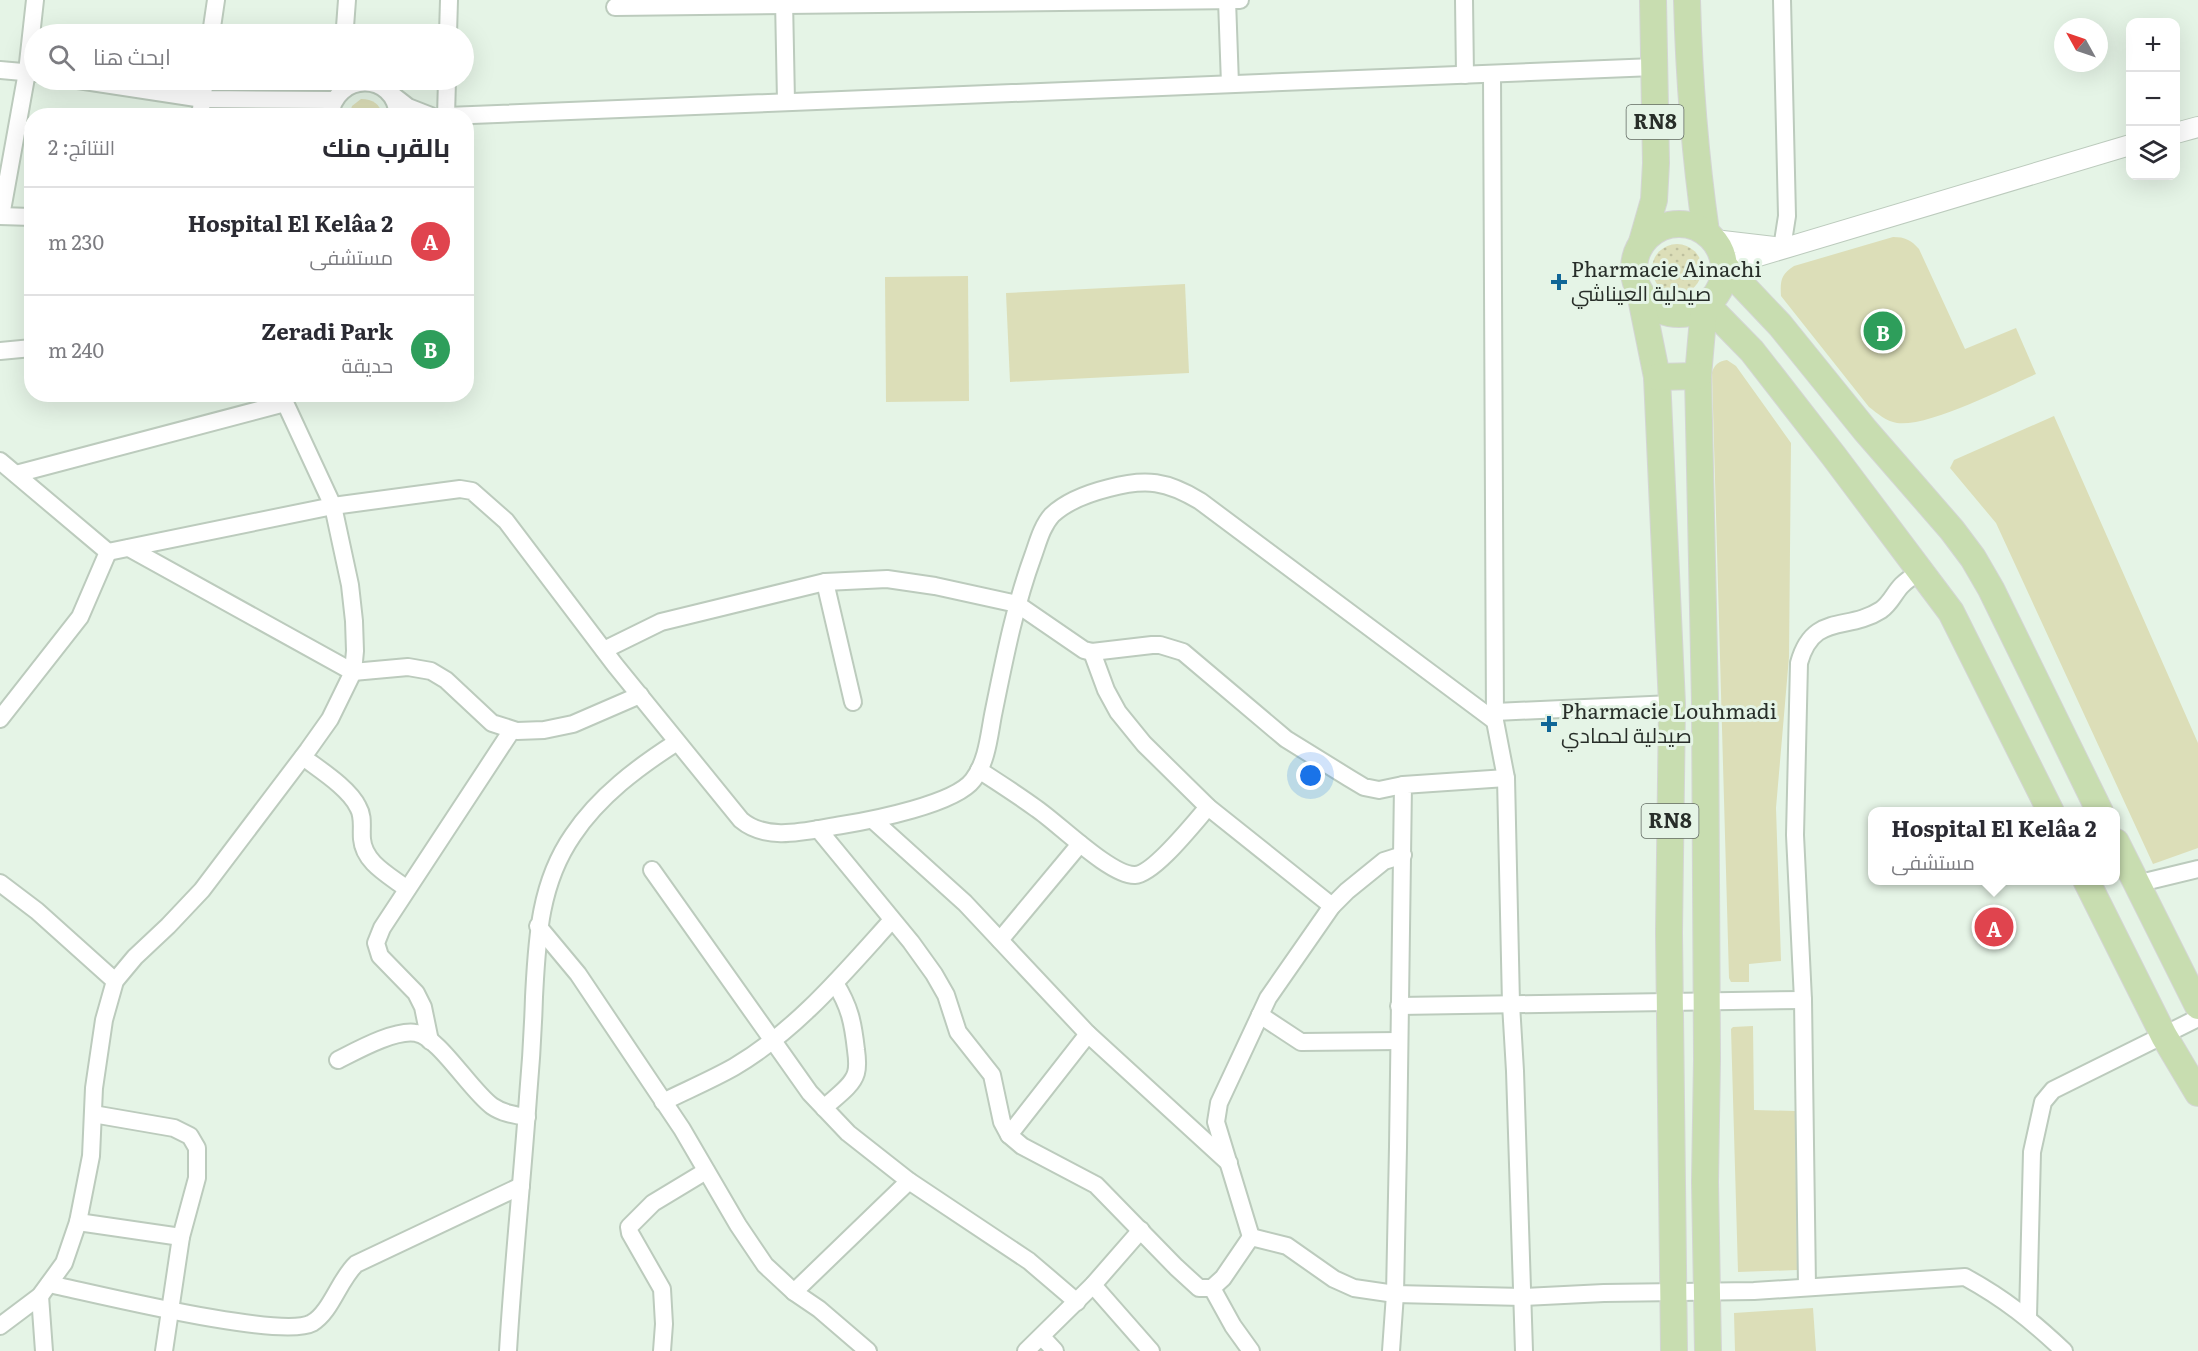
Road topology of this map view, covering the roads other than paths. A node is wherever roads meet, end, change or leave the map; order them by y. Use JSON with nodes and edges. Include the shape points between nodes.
{"nodes":[{"id":1,"x":35,"y":0,"type":"edge"},
{"id":2,"x":216,"y":0,"type":"edge"},
{"id":3,"x":347,"y":0,"type":"edge"},
{"id":4,"x":449,"y":0,"type":"edge"},
{"id":5,"x":1228,"y":0,"type":"edge"},
{"id":6,"x":1240,"y":0,"type":"edge"},
{"id":7,"x":1464,"y":0,"type":"edge"},
{"id":8,"x":1653,"y":0,"type":"edge"},
{"id":9,"x":1687,"y":0,"type":"edge"},
{"id":10,"x":1782,"y":0,"type":"edge"},
{"id":11,"x":1061,"y":1,"type":"edge"},
{"id":12,"x":784,"y":3,"type":"edge"},
{"id":13,"x":615,"y":7,"type":"dead end"},
{"id":14,"x":34,"y":24,"type":"edge"},
{"id":15,"x":212,"y":24,"type":"edge"},
{"id":16,"x":346,"y":24,"type":"edge"},
{"id":17,"x":448,"y":24,"type":"edge"},
{"id":18,"x":1654,"y":67,"type":"junction"},
{"id":19,"x":0,"y":70,"type":"edge"},
{"id":20,"x":24,"y":72,"type":"edge"},
{"id":21,"x":1492,"y":74,"type":"junction"},
{"id":22,"x":1465,"y":75,"type":"junction"},
{"id":23,"x":1230,"y":84,"type":"junction"},
{"id":24,"x":27,"y":90,"type":"edge"},
{"id":25,"x":124,"y":90,"type":"edge"},
{"id":26,"x":204,"y":90,"type":"edge"},
{"id":27,"x":386,"y":90,"type":"edge"},
{"id":28,"x":447,"y":90,"type":"edge"},
{"id":29,"x":389,"y":92,"type":"junction"},
{"id":30,"x":335,"y":97,"type":"edge"},
{"id":31,"x":786,"y":101,"type":"junction"},
{"id":32,"x":201,"y":107,"type":"edge"},
{"id":33,"x":396,"y":108,"type":"edge"},
{"id":34,"x":413,"y":108,"type":"edge"},
{"id":35,"x":447,"y":108,"type":"edge"},
{"id":36,"x":474,"y":115,"type":"edge"},
{"id":37,"x":2198,"y":127,"type":"edge"},
{"id":38,"x":2180,"y":132,"type":"edge"},
{"id":39,"x":2126,"y":147,"type":"edge"},
{"id":40,"x":1656,"y":163,"type":"junction"},
{"id":41,"x":1696,"y":165,"type":"junction"},
{"id":42,"x":0,"y":216,"type":"edge"},
{"id":43,"x":24,"y":216,"type":"edge"},
{"id":44,"x":1710,"y":236,"type":"junction"},
{"id":45,"x":1642,"y":242,"type":"junction"},
{"id":46,"x":1782,"y":248,"type":"junction"},
{"id":47,"x":1725,"y":266,"type":"junction"},
{"id":48,"x":1640,"y":293,"type":"junction"},
{"id":49,"x":1706,"y":306,"type":"junction"},
{"id":50,"x":1780,"y":325,"type":"junction"},
{"id":51,"x":24,"y":349,"type":"edge"},
{"id":52,"x":0,"y":351,"type":"edge"},
{"id":53,"x":1752,"y":351,"type":"junction"},
{"id":54,"x":1698,"y":376,"type":"junction"},
{"id":55,"x":1657,"y":377,"type":"junction"},
{"id":56,"x":272,"y":402,"type":"edge"},
{"id":57,"x":284,"y":402,"type":"edge"},
{"id":58,"x":1865,"y":430,"type":"junction"},
{"id":59,"x":1833,"y":454,"type":"junction"},
{"id":60,"x":0,"y":461,"type":"edge"},
{"id":61,"x":16,"y":474,"type":"junction"},
{"id":62,"x":333,"y":506,"type":"junction"},
{"id":63,"x":129,"y":548,"type":"junction"},
{"id":64,"x":108,"y":552,"type":"junction"},
{"id":65,"x":1921,"y":570,"type":"junction"},
{"id":66,"x":825,"y":582,"type":"junction"},
{"id":67,"x":1017,"y":604,"type":"junction"},
{"id":68,"x":604,"y":650,"type":"junction"},
{"id":69,"x":1092,"y":651,"type":"junction"},
{"id":70,"x":353,"y":672,"type":"junction"},
{"id":71,"x":640,"y":695,"type":"junction"},
{"id":72,"x":853,"y":702,"type":"dead end"},
{"id":73,"x":1672,"y":704,"type":"junction"},
{"id":74,"x":1496,"y":716,"type":"junction"},
{"id":75,"x":0,"y":719,"type":"edge"},
{"id":76,"x":512,"y":730,"type":"junction"},
{"id":77,"x":677,"y":742,"type":"junction"},
{"id":78,"x":303,"y":757,"type":"junction"},
{"id":79,"x":979,"y":770,"type":"junction"},
{"id":80,"x":1506,"y":778,"type":"junction"},
{"id":81,"x":1402,"y":785,"type":"junction"},
{"id":82,"x":1208,"y":807,"type":"junction"},
{"id":83,"x":2048,"y":807,"type":"edge"},
{"id":84,"x":2098,"y":807,"type":"edge"},
{"id":85,"x":873,"y":820,"type":"junction"},
{"id":86,"x":818,"y":829,"type":"junction"},
{"id":87,"x":1080,"y":844,"type":"junction"},
{"id":88,"x":2120,"y":852,"type":"edge"},
{"id":89,"x":1403,"y":855,"type":"junction"},
{"id":90,"x":2198,"y":869,"type":"edge"},
{"id":91,"x":652,"y":870,"type":"dead end"},
{"id":92,"x":0,"y":883,"type":"edge"},
{"id":93,"x":2136,"y":884,"type":"junction"},
{"id":94,"x":2088,"y":885,"type":"edge"},
{"id":95,"x":407,"y":889,"type":"junction"},
{"id":96,"x":1332,"y":906,"type":"junction"},
{"id":97,"x":892,"y":920,"type":"junction"},
{"id":98,"x":538,"y":926,"type":"junction"},
{"id":99,"x":1000,"y":940,"type":"junction"},
{"id":100,"x":115,"y":981,"type":"junction"},
{"id":101,"x":835,"y":983,"type":"junction"},
{"id":102,"x":1803,"y":1000,"type":"junction"},
{"id":103,"x":1706,"y":1001,"type":"junction"},
{"id":104,"x":1670,"y":1002,"type":"junction"},
{"id":105,"x":1511,"y":1004,"type":"junction"},
{"id":106,"x":1399,"y":1006,"type":"junction"},
{"id":107,"x":2198,"y":1006,"type":"edge"},
{"id":108,"x":1260,"y":1015,"type":"junction"},
{"id":109,"x":2198,"y":1018,"type":"edge"},
{"id":110,"x":1088,"y":1034,"type":"junction"},
{"id":111,"x":2164,"y":1036,"type":"junction"},
{"id":112,"x":772,"y":1039,"type":"junction"},
{"id":113,"x":430,"y":1041,"type":"junction"},
{"id":114,"x":1399,"y":1041,"type":"junction"},
{"id":115,"x":1707,"y":1059,"type":"junction"},
{"id":116,"x":338,"y":1060,"type":"dead end"},
{"id":117,"x":1672,"y":1062,"type":"junction"},
{"id":118,"x":2198,"y":1094,"type":"edge"},
{"id":119,"x":663,"y":1102,"type":"junction"},
{"id":120,"x":824,"y":1108,"type":"junction"},
{"id":121,"x":93,"y":1114,"type":"junction"},
{"id":122,"x":527,"y":1117,"type":"junction"},
{"id":123,"x":1009,"y":1135,"type":"junction"},
{"id":124,"x":1228,"y":1163,"type":"junction"},
{"id":125,"x":706,"y":1171,"type":"junction"},
{"id":126,"x":909,"y":1181,"type":"junction"},
{"id":127,"x":521,"y":1186,"type":"junction"},
{"id":128,"x":78,"y":1222,"type":"junction"},
{"id":129,"x":1141,"y":1230,"type":"junction"},
{"id":130,"x":181,"y":1237,"type":"junction"},
{"id":131,"x":1251,"y":1237,"type":"junction"},
{"id":132,"x":1093,"y":1286,"type":"junction"},
{"id":133,"x":1807,"y":1287,"type":"junction"},
{"id":134,"x":1212,"y":1288,"type":"junction"},
{"id":135,"x":45,"y":1290,"type":"junction"},
{"id":136,"x":794,"y":1292,"type":"junction"},
{"id":137,"x":1672,"y":1292,"type":"junction"},
{"id":138,"x":1707,"y":1292,"type":"junction"},
{"id":139,"x":1395,"y":1294,"type":"junction"},
{"id":140,"x":1523,"y":1298,"type":"junction"},
{"id":141,"x":1077,"y":1302,"type":"junction"},
{"id":142,"x":171,"y":1310,"type":"junction"},
{"id":143,"x":2028,"y":1317,"type":"junction"},
{"id":144,"x":0,"y":1326,"type":"edge"},
{"id":145,"x":1042,"y":1337,"type":"junction"},
{"id":146,"x":1147,"y":1350,"type":"edge"},
{"id":147,"x":44,"y":1351,"type":"edge"},
{"id":148,"x":164,"y":1351,"type":"edge"},
{"id":149,"x":508,"y":1351,"type":"edge"},
{"id":150,"x":662,"y":1351,"type":"edge"},
{"id":151,"x":868,"y":1351,"type":"edge"},
{"id":152,"x":1026,"y":1351,"type":"edge"},
{"id":153,"x":1055,"y":1351,"type":"edge"},
{"id":154,"x":1251,"y":1351,"type":"edge"},
{"id":155,"x":1391,"y":1351,"type":"edge"},
{"id":156,"x":1524,"y":1351,"type":"edge"},
{"id":157,"x":1674,"y":1351,"type":"edge"},
{"id":158,"x":1708,"y":1351,"type":"edge"},
{"id":159,"x":2064,"y":1351,"type":"edge"}],
"edges":[{"from":1,"to":14,"type":"street"},
{"from":2,"to":15,"type":"street"},
{"from":3,"to":16,"type":"street"},
{"from":4,"to":17,"type":"street"},
{"from":5,"to":6,"type":"street"},
{"from":5,"to":11,"type":"street"},
{"from":5,"to":23,"type":"street"},
{"from":7,"to":22,"type":"street"},
{"from":8,"to":18,"type":"main road","number":"RN8"},
{"from":9,"to":41,"type":"main road","number":"RN8"},
{"from":10,"to":46,"type":"street","via":[[1787,216]]},
{"from":11,"to":12,"type":"street"},
{"from":12,"to":13,"type":"street"},
{"from":12,"to":31,"type":"street"},
{"from":18,"to":21,"type":"street"},
{"from":18,"to":40,"type":"main road","number":"RN8"},
{"from":19,"to":20,"type":"street"},
{"from":21,"to":22,"type":"street"},
{"from":21,"to":74,"type":"street"},
{"from":22,"to":23,"type":"street"},
{"from":23,"to":31,"type":"street"},
{"from":24,"to":42,"type":"street"},
{"from":25,"to":32,"type":"street"},
{"from":26,"to":32,"type":"street"},
{"from":27,"to":29,"type":"street"},
{"from":28,"to":35,"type":"street"},
{"from":29,"to":33,"type":"street"},
{"from":29,"to":34,"type":"street"},
{"from":30,"to":32,"type":"street"},
{"from":31,"to":36,"type":"street"},
{"from":37,"to":38,"type":"street"},
{"from":39,"to":46,"type":"street"},
{"from":40,"to":41,"type":"main road"},
{"from":40,"to":45,"type":"main road","number":"RN8","via":[[1654,200]]},
{"from":41,"to":44,"type":"main road","number":"RN8"},
{"from":42,"to":43,"type":"street"},
{"from":44,"to":45,"type":"main road","via":[[1693,225],[1672,224],[1652,232]]},
{"from":44,"to":46,"type":"street"},
{"from":44,"to":47,"type":"main road","number":"RN8","via":[[1722,252]]},
{"from":45,"to":48,"type":"main road","number":"RN8","via":[[1633,267]]},
{"from":46,"to":47,"type":"street"},
{"from":47,"to":49,"type":"main road","number":"RN8","via":[[1721,288]]},
{"from":47,"to":50,"type":"main road"},
{"from":48,"to":49,"type":"main road","via":[[1662,312],[1691,313]]},
{"from":48,"to":55,"type":"main road","number":"RN8"},
{"from":49,"to":53,"type":"main road"},
{"from":49,"to":54,"type":"main road","number":"RN8"},
{"from":50,"to":53,"type":"main road"},
{"from":50,"to":58,"type":"main road"},
{"from":51,"to":52,"type":"street"},
{"from":53,"to":59,"type":"main road"},
{"from":54,"to":55,"type":"main road"},
{"from":54,"to":103,"type":"main road","number":"RN8"},
{"from":55,"to":73,"type":"main road","number":"RN8"},
{"from":56,"to":61,"type":"street"},
{"from":57,"to":62,"type":"street"},
{"from":58,"to":59,"type":"main road"},
{"from":58,"to":84,"type":"main road","via":[[1973,558]]},
{"from":59,"to":65,"type":"main road"},
{"from":60,"to":61,"type":"street"},
{"from":61,"to":64,"type":"street"},
{"from":62,"to":63,"type":"street"},
{"from":62,"to":68,"type":"street","via":[[460,489],[472,491],[506,521]]},
{"from":62,"to":70,"type":"street","via":[[350,585],[356,651]]},
{"from":63,"to":64,"type":"street"},
{"from":63,"to":70,"type":"street"},
{"from":64,"to":75,"type":"street","via":[[80,617]]},
{"from":65,"to":83,"type":"main road","via":[[1951,612]]},
{"from":65,"to":102,"type":"street","via":[[1881,609],[1864,618],[1822,629],[1803,649],[1799,663],[1796,835]]},
{"from":66,"to":67,"type":"street","via":[[887,579]]},
{"from":66,"to":68,"type":"street","via":[[661,622]]},
{"from":66,"to":72,"type":"street"},
{"from":67,"to":69,"type":"street","via":[[1084,650]]},
{"from":67,"to":74,"type":"street","via":[[1042,529],[1062,507],[1095,491],[1125,484],[1140,481],[1169,485],[1200,501]]},
{"from":67,"to":79,"type":"street"},
{"from":68,"to":71,"type":"street"},
{"from":69,"to":81,"type":"street","via":[[1160,645],[1183,652],[1286,739],[1349,778],[1378,790]]},
{"from":69,"to":82,"type":"street","via":[[1118,712],[1144,744]]},
{"from":70,"to":76,"type":"street","via":[[408,667],[431,671],[492,723]]},
{"from":70,"to":78,"type":"street","via":[[330,719]]},
{"from":71,"to":76,"type":"street","via":[[573,724],[544,730]]},
{"from":71,"to":77,"type":"street"},
{"from":73,"to":74,"type":"street"},
{"from":73,"to":104,"type":"main road","number":"RN8"},
{"from":74,"to":80,"type":"street"},
{"from":76,"to":95,"type":"street"},
{"from":77,"to":86,"type":"street","via":[[750,827],[777,833]]},
{"from":77,"to":98,"type":"street","via":[[601,800],[572,836],[548,889]]},
{"from":78,"to":95,"type":"street","via":[[351,795],[363,819],[364,849],[373,863]]},
{"from":78,"to":100,"type":"street","via":[[202,890]]},
{"from":79,"to":85,"type":"street","via":[[963,790]]},
{"from":79,"to":87,"type":"street","via":[[1037,808]]},
{"from":80,"to":81,"type":"street"},
{"from":80,"to":105,"type":"street"},
{"from":81,"to":89,"type":"street"},
{"from":82,"to":87,"type":"street","via":[[1156,866],[1136,876],[1120,873]]},
{"from":82,"to":96,"type":"street"},
{"from":85,"to":86,"type":"street"},
{"from":85,"to":99,"type":"street"},
{"from":86,"to":97,"type":"street"},
{"from":87,"to":99,"type":"street"},
{"from":88,"to":93,"type":"main road"},
{"from":89,"to":96,"type":"street","via":[[1384,861]]},
{"from":89,"to":106,"type":"street"},
{"from":90,"to":93,"type":"street"},
{"from":91,"to":112,"type":"street"},
{"from":92,"to":100,"type":"street","via":[[37,910]]},
{"from":93,"to":107,"type":"main road"},
{"from":94,"to":111,"type":"main road"},
{"from":95,"to":113,"type":"street","via":[[376,944],[380,956],[416,993]]},
{"from":96,"to":108,"type":"street"},
{"from":97,"to":101,"type":"street"},
{"from":97,"to":123,"type":"street","via":[[934,974],[958,1032],[992,1075],[1002,1122]]},
{"from":98,"to":119,"type":"street","via":[[578,974]]},
{"from":98,"to":122,"type":"street"},
{"from":99,"to":110,"type":"street"},
{"from":100,"to":121,"type":"street","via":[[104,1020]]},
{"from":101,"to":112,"type":"street"},
{"from":101,"to":120,"type":"street","via":[[853,1022],[856,1074]]},
{"from":102,"to":103,"type":"street"},
{"from":102,"to":133,"type":"street"},
{"from":103,"to":104,"type":"street"},
{"from":103,"to":115,"type":"main road","number":"RN8"},
{"from":104,"to":105,"type":"street"},
{"from":104,"to":117,"type":"main road","number":"RN8"},
{"from":105,"to":106,"type":"street"},
{"from":105,"to":140,"type":"street"},
{"from":106,"to":114,"type":"street"},
{"from":108,"to":114,"type":"street","via":[[1301,1042]]},
{"from":108,"to":124,"type":"street","via":[[1219,1103],[1216,1122]]},
{"from":109,"to":111,"type":"street"},
{"from":110,"to":123,"type":"street"},
{"from":110,"to":124,"type":"street"},
{"from":111,"to":118,"type":"main road"},
{"from":111,"to":143,"type":"street","via":[[2053,1090],[2043,1102],[2032,1152]]},
{"from":112,"to":119,"type":"street","via":[[734,1066]]},
{"from":112,"to":120,"type":"street"},
{"from":113,"to":116,"type":"street","via":[[417,1033],[405,1033]]},
{"from":113,"to":122,"type":"street","via":[[493,1107]]},
{"from":114,"to":139,"type":"street"},
{"from":115,"to":117,"type":"main road"},
{"from":115,"to":138,"type":"main road","number":"RN8"},
{"from":117,"to":137,"type":"main road","number":"RN8"},
{"from":119,"to":125,"type":"street"},
{"from":120,"to":126,"type":"street","via":[[848,1133]]},
{"from":121,"to":128,"type":"street","via":[[91,1156]]},
{"from":121,"to":130,"type":"street","via":[[174,1128],[190,1136],[196,1148],[197,1178]]},
{"from":122,"to":127,"type":"street"},
{"from":123,"to":129,"type":"street","via":[[1022,1146],[1096,1185]]},
{"from":124,"to":131,"type":"street"},
{"from":125,"to":136,"type":"street","via":[[765,1264]]},
{"from":125,"to":150,"type":"street","via":[[653,1203],[629,1227],[662,1289]]},
{"from":126,"to":136,"type":"street"},
{"from":126,"to":141,"type":"street","via":[[1029,1261]]},
{"from":127,"to":142,"type":"street","via":[[356,1264],[313,1322],[296,1328],[273,1327]]},
{"from":127,"to":149,"type":"street"},
{"from":128,"to":130,"type":"street"},
{"from":128,"to":135,"type":"street","via":[[64,1263]]},
{"from":129,"to":132,"type":"street"},
{"from":129,"to":134,"type":"street","via":[[1199,1288]]},
{"from":130,"to":142,"type":"street"},
{"from":131,"to":134,"type":"street"},
{"from":131,"to":139,"type":"street","via":[[1287,1246],[1354,1288]]},
{"from":132,"to":141,"type":"street"},
{"from":132,"to":146,"type":"street"},
{"from":133,"to":138,"type":"street"},
{"from":133,"to":143,"type":"street","via":[[1965,1277]]},
{"from":134,"to":154,"type":"street"},
{"from":135,"to":142,"type":"street"},
{"from":135,"to":144,"type":"street"},
{"from":135,"to":147,"type":"street"},
{"from":136,"to":151,"type":"street"},
{"from":137,"to":138,"type":"street"},
{"from":137,"to":140,"type":"street"},
{"from":137,"to":157,"type":"main road","number":"RN8"},
{"from":138,"to":158,"type":"main road","number":"RN8"},
{"from":139,"to":140,"type":"street"},
{"from":139,"to":155,"type":"street"},
{"from":140,"to":156,"type":"street"},
{"from":141,"to":145,"type":"street"},
{"from":142,"to":148,"type":"street"},
{"from":143,"to":159,"type":"street"},
{"from":145,"to":152,"type":"street"},
{"from":145,"to":153,"type":"street"}]}
